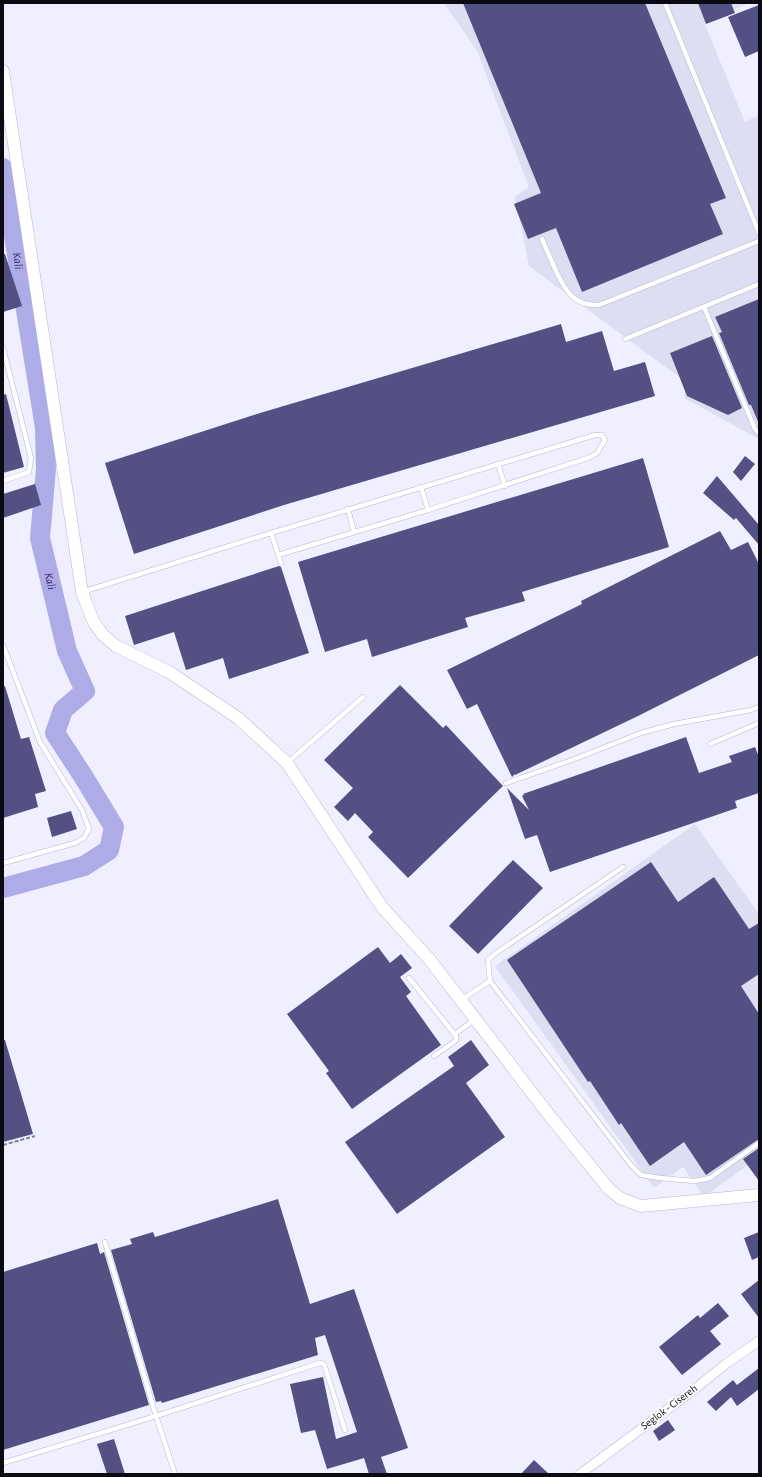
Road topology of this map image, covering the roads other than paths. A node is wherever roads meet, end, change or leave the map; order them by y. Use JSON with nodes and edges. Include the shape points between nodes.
{"nodes":[{"id":1,"x":666,"y":3,"type":"edge"},
{"id":2,"x":3,"y":71,"type":"edge"},
{"id":3,"x":759,"y":232,"type":"edge"},
{"id":4,"x":542,"y":239,"type":"dead end"},
{"id":5,"x":759,"y":240,"type":"edge"},
{"id":6,"x":759,"y":284,"type":"edge"},
{"id":7,"x":704,"y":307,"type":"junction"},
{"id":8,"x":624,"y":338,"type":"dead end"},
{"id":9,"x":3,"y":348,"type":"edge"},
{"id":10,"x":759,"y":433,"type":"edge"},
{"id":11,"x":498,"y":464,"type":"junction"},
{"id":12,"x":3,"y":481,"type":"edge"},
{"id":13,"x":505,"y":486,"type":"junction"},
{"id":14,"x":421,"y":487,"type":"junction"},
{"id":15,"x":348,"y":510,"type":"junction"},
{"id":16,"x":428,"y":510,"type":"junction"},
{"id":17,"x":354,"y":532,"type":"junction"},
{"id":18,"x":271,"y":533,"type":"junction"},
{"id":19,"x":278,"y":555,"type":"junction"},
{"id":20,"x":280,"y":563,"type":"dead end"},
{"id":21,"x":82,"y":592,"type":"junction"},
{"id":22,"x":3,"y":645,"type":"edge"},
{"id":23,"x":363,"y":697,"type":"dead end"},
{"id":24,"x":759,"y":707,"type":"edge"},
{"id":25,"x":759,"y":723,"type":"edge"},
{"id":26,"x":710,"y":744,"type":"dead end"},
{"id":27,"x":286,"y":763,"type":"junction"},
{"id":28,"x":506,"y":783,"type":"dead end"},
{"id":29,"x":3,"y":863,"type":"edge"},
{"id":30,"x":623,"y":867,"type":"dead end"},
{"id":31,"x":409,"y":978,"type":"dead end"},
{"id":32,"x":490,"y":981,"type":"junction"},
{"id":33,"x":461,"y":1000,"type":"junction"},
{"id":34,"x":475,"y":1019,"type":"junction"},
{"id":35,"x":455,"y":1034,"type":"junction"},
{"id":36,"x":434,"y":1056,"type":"dead end"},
{"id":37,"x":759,"y":1143,"type":"edge"},
{"id":38,"x":759,"y":1196,"type":"edge"},
{"id":39,"x":105,"y":1242,"type":"dead end"},
{"id":40,"x":759,"y":1341,"type":"edge"},
{"id":41,"x":156,"y":1416,"type":"junction"},
{"id":42,"x":345,"y":1430,"type":"dead end"},
{"id":43,"x":3,"y":1463,"type":"edge"},
{"id":44,"x":175,"y":1474,"type":"edge"},
{"id":45,"x":580,"y":1474,"type":"edge"}],
"edges":[{"from":1,"to":3,"type":"lane"},
{"from":2,"to":21,"type":"street"},
{"from":4,"to":5,"type":"lane","via":[[566,291],[574,299],[593,305],[599,305]]},
{"from":6,"to":7,"type":"lane"},
{"from":7,"to":8,"type":"lane"},
{"from":7,"to":10,"type":"lane"},
{"from":9,"to":12,"type":"lane","via":[[31,458],[29,472]]},
{"from":11,"to":13,"type":"lane"},
{"from":11,"to":13,"type":"lane","via":[[595,435],[602,435],[604,440],[597,453],[588,458]]},
{"from":11,"to":14,"type":"lane"},
{"from":13,"to":16,"type":"lane"},
{"from":14,"to":15,"type":"lane"},
{"from":14,"to":16,"type":"lane"},
{"from":15,"to":17,"type":"lane"},
{"from":15,"to":18,"type":"lane"},
{"from":16,"to":17,"type":"lane"},
{"from":17,"to":19,"type":"lane"},
{"from":18,"to":19,"type":"lane"},
{"from":18,"to":21,"type":"lane"},
{"from":19,"to":20,"type":"lane"},
{"from":21,"to":27,"type":"street","via":[[93,621],[103,635],[116,646],[169,672],[238,718]]},
{"from":22,"to":29,"type":"lane","via":[[40,742],[82,810],[88,829],[84,838],[75,843]]},
{"from":23,"to":27,"type":"lane"},
{"from":24,"to":28,"type":"lane","via":[[641,733]]},
{"from":25,"to":26,"type":"lane"},
{"from":27,"to":33,"type":"street","via":[[382,907],[430,960]]},
{"from":30,"to":32,"type":"lane","via":[[496,953],[488,960]]},
{"from":31,"to":35,"type":"lane"},
{"from":32,"to":33,"type":"lane"},
{"from":32,"to":37,"type":"lane","via":[[630,1165],[641,1175],[695,1181],[710,1178]]},
{"from":33,"to":34,"type":"street"},
{"from":34,"to":35,"type":"lane"},
{"from":34,"to":38,"type":"street","via":[[608,1188],[620,1198],[641,1206]]},
{"from":35,"to":36,"type":"lane","via":[[456,1040]]},
{"from":39,"to":41,"type":"lane"},
{"from":40,"to":45,"type":"street","name":"Seglok - Cisereh"},
{"from":41,"to":42,"type":"lane","via":[[320,1363],[324,1364]]},
{"from":41,"to":43,"type":"lane"},
{"from":41,"to":44,"type":"lane"}]}
